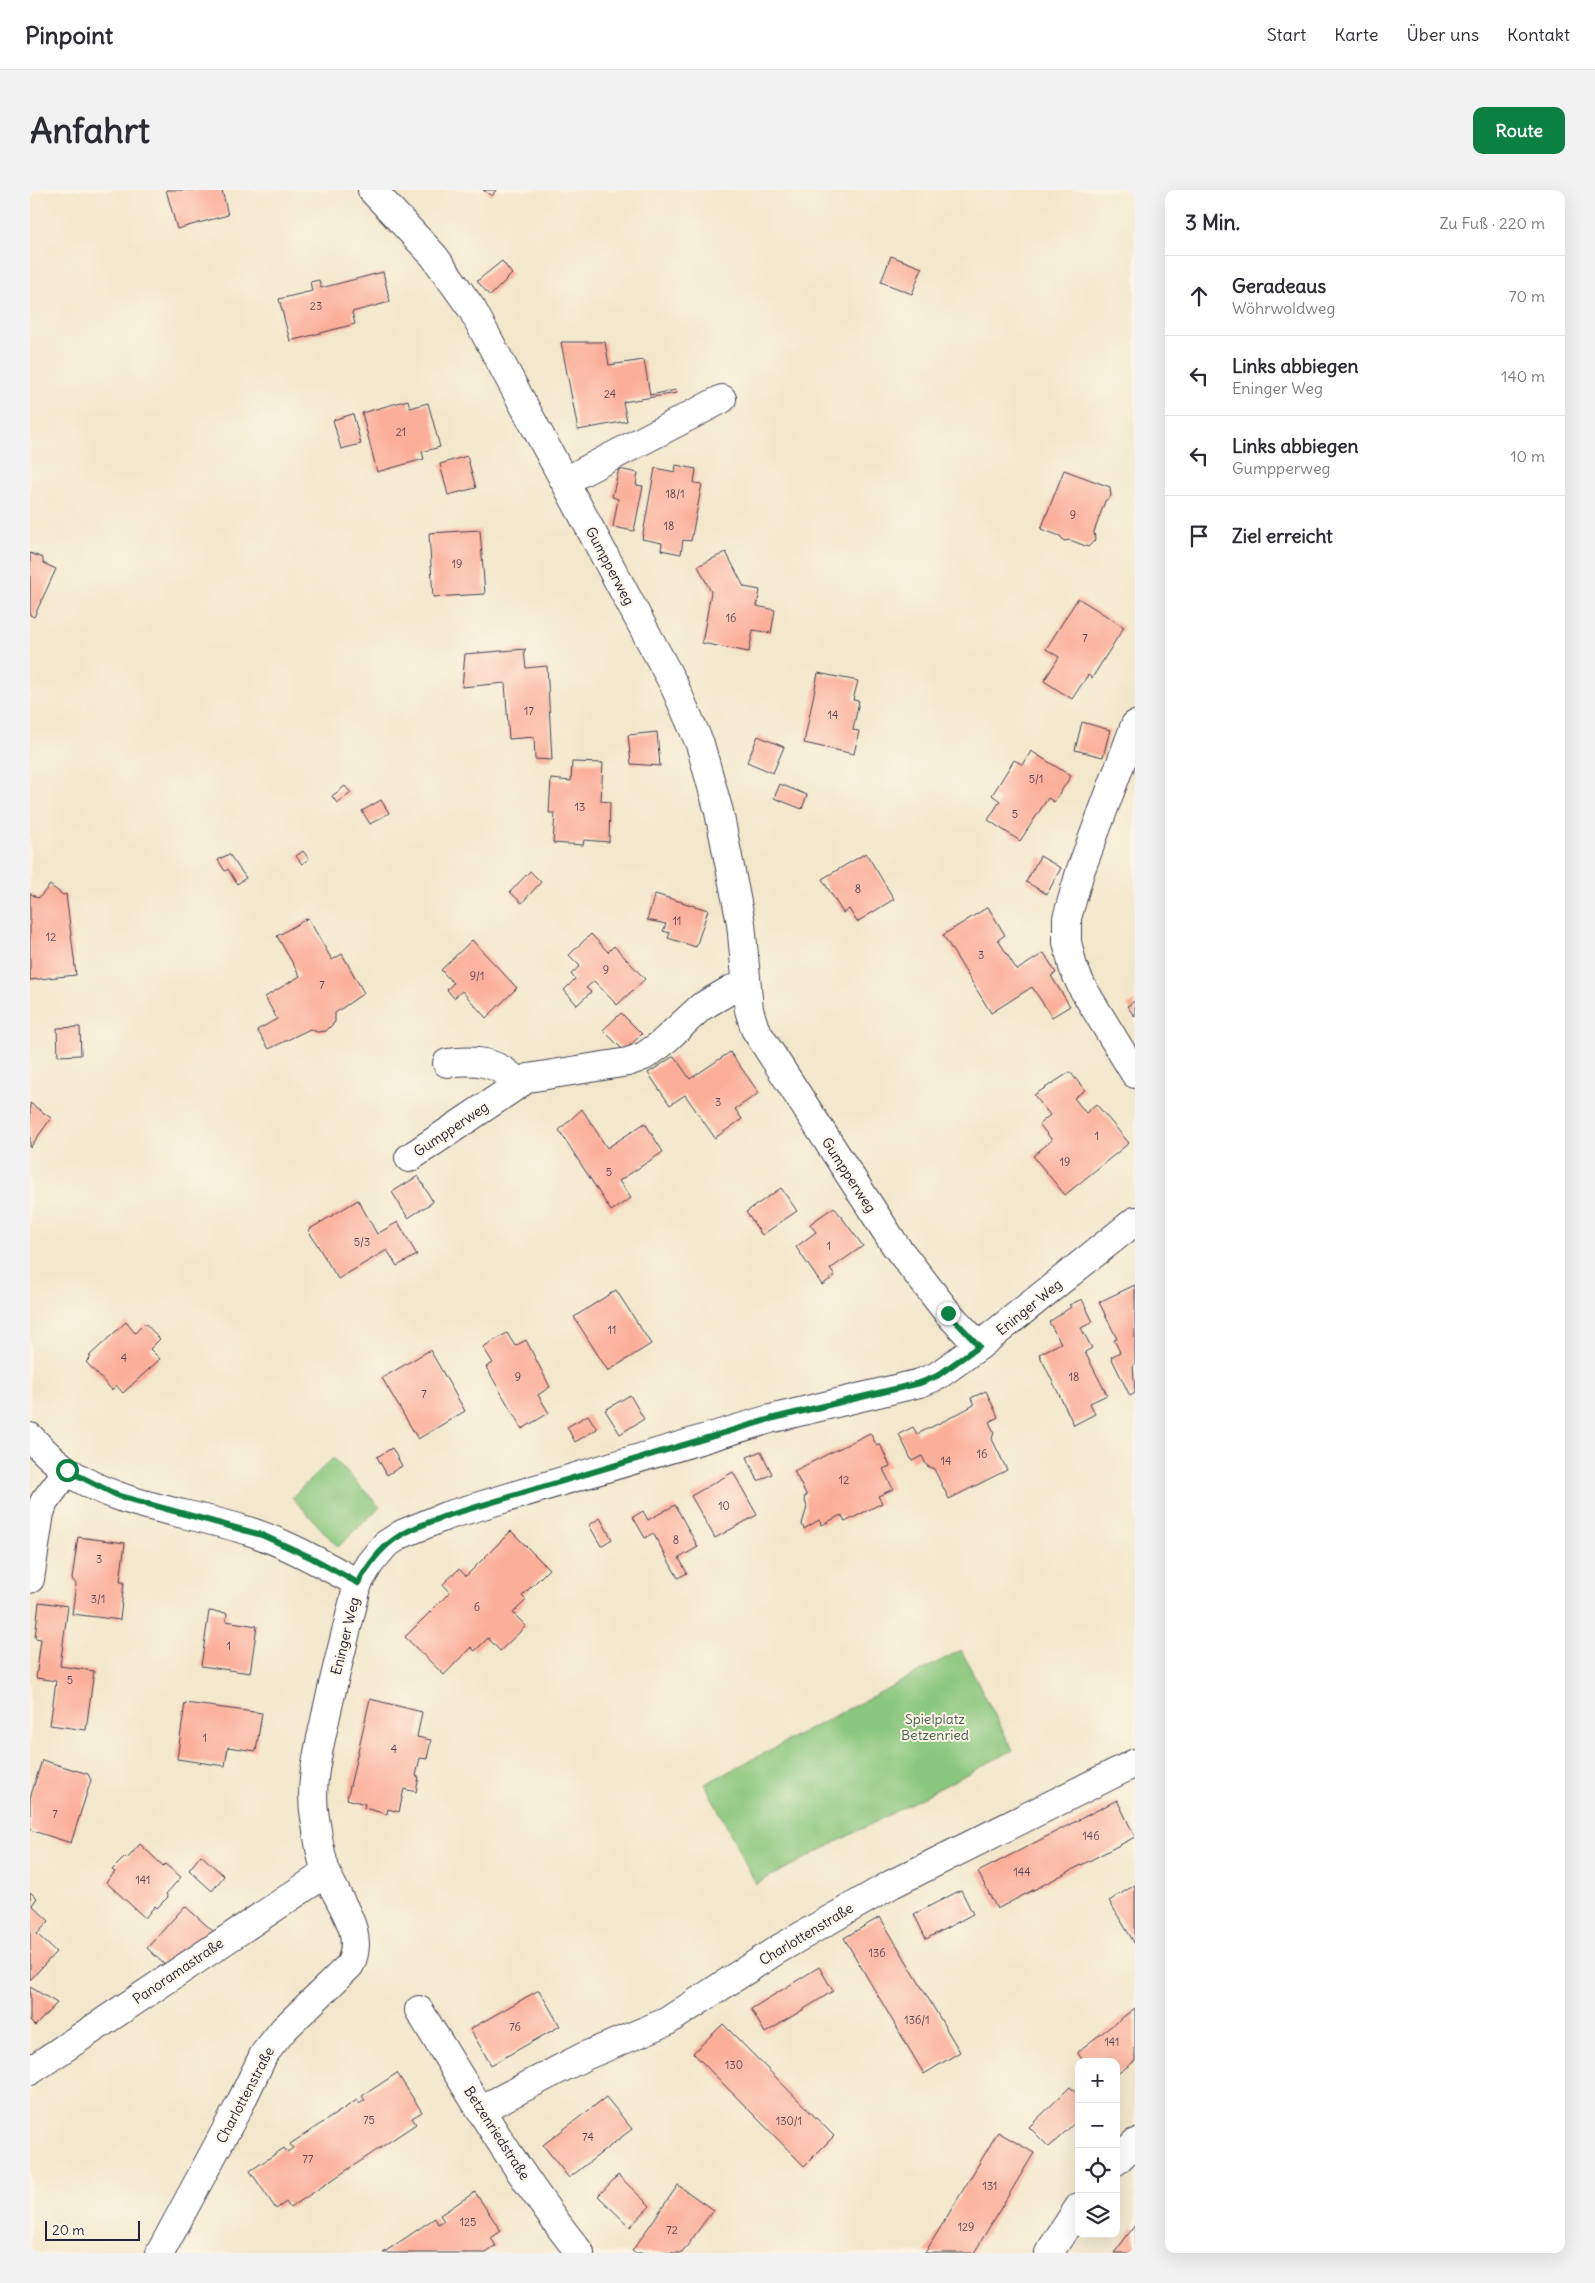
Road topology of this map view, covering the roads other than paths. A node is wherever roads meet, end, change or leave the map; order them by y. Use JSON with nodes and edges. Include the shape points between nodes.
{"nodes":[{"id":1,"x":372,"y":190,"type":"edge"},
{"id":2,"x":722,"y":399,"type":"dead end"},
{"id":3,"x":565,"y":481,"type":"junction"},
{"id":4,"x":1135,"y":725,"type":"edge"},
{"id":5,"x":747,"y":987,"type":"junction"},
{"id":6,"x":447,"y":1063,"type":"dead end"},
{"id":7,"x":1135,"y":1074,"type":"edge"},
{"id":8,"x":518,"y":1083,"type":"junction"},
{"id":9,"x":408,"y":1158,"type":"dead end"},
{"id":10,"x":1135,"y":1221,"type":"edge"},
{"id":11,"x":979,"y":1346,"type":"junction"},
{"id":12,"x":30,"y":1437,"type":"edge"},
{"id":13,"x":67,"y":1470,"type":"junction"},
{"id":14,"x":30,"y":1579,"type":"edge"},
{"id":15,"x":358,"y":1583,"type":"junction"},
{"id":16,"x":1135,"y":1763,"type":"edge"},
{"id":17,"x":326,"y":1873,"type":"junction"},
{"id":18,"x":419,"y":2010,"type":"dead end"},
{"id":19,"x":30,"y":2072,"type":"edge"},
{"id":20,"x":480,"y":2110,"type":"junction"},
{"id":21,"x":1135,"y":2143,"type":"edge"},
{"id":22,"x":1120,"y":2158,"type":"edge"},
{"id":23,"x":1075,"y":2213,"type":"edge"},
{"id":24,"x":160,"y":2253,"type":"edge"},
{"id":25,"x":580,"y":2253,"type":"edge"},
{"id":26,"x":1049,"y":2253,"type":"edge"}],
"edges":[{"from":1,"to":3,"type":"street","name":"Gumpperweg","via":[[434,256],[472,308]]},
{"from":2,"to":3,"type":"street"},
{"from":3,"to":5,"type":"street","name":"Gumpperweg","via":[[673,683],[700,744],[741,923]]},
{"from":4,"to":7,"type":"street","via":[[1080,872],[1067,918],[1067,942],[1073,967],[1091,1003]]},
{"from":5,"to":8,"type":"street","name":"Gumpperweg","via":[[732,989],[701,1007],[644,1056],[628,1062],[540,1075]]},
{"from":5,"to":11,"type":"street","name":"Gumpperweg","via":[[749,1010],[766,1048],[896,1245],[948,1313]]},
{"from":6,"to":8,"type":"street","via":[[475,1061],[496,1066]]},
{"from":8,"to":9,"type":"street","name":"Gumpperweg"},
{"from":10,"to":11,"type":"street","name":"Eninger Weg"},
{"from":11,"to":15,"type":"street","name":"Eninger Weg","via":[[937,1376],[920,1383],[770,1419],[446,1516],[402,1534],[385,1545]]},
{"from":12,"to":13,"type":"street"},
{"from":13,"to":14,"type":"street","via":[[40,1513]]},
{"from":13,"to":15,"type":"street","via":[[119,1496],[262,1535]]},
{"from":15,"to":17,"type":"street","name":"Eninger Weg","via":[[314,1772],[313,1808]]},
{"from":16,"to":20,"type":"street","name":"Charlottenstraße","via":[[892,1884],[777,1950],[666,2022],[585,2056]]},
{"from":17,"to":19,"type":"street","name":"Panoramastraße"},
{"from":17,"to":24,"type":"street","name":"Charlottenstraße","via":[[351,1920],[356,1954],[344,1972],[284,2029],[264,2054]]},
{"from":18,"to":20,"type":"street","name":"Betzenriedstraße"},
{"from":20,"to":25,"type":"street","name":"Betzenriedstraße","via":[[549,2214]]},
{"from":21,"to":22,"type":"street"},
{"from":23,"to":26,"type":"street"}]}
